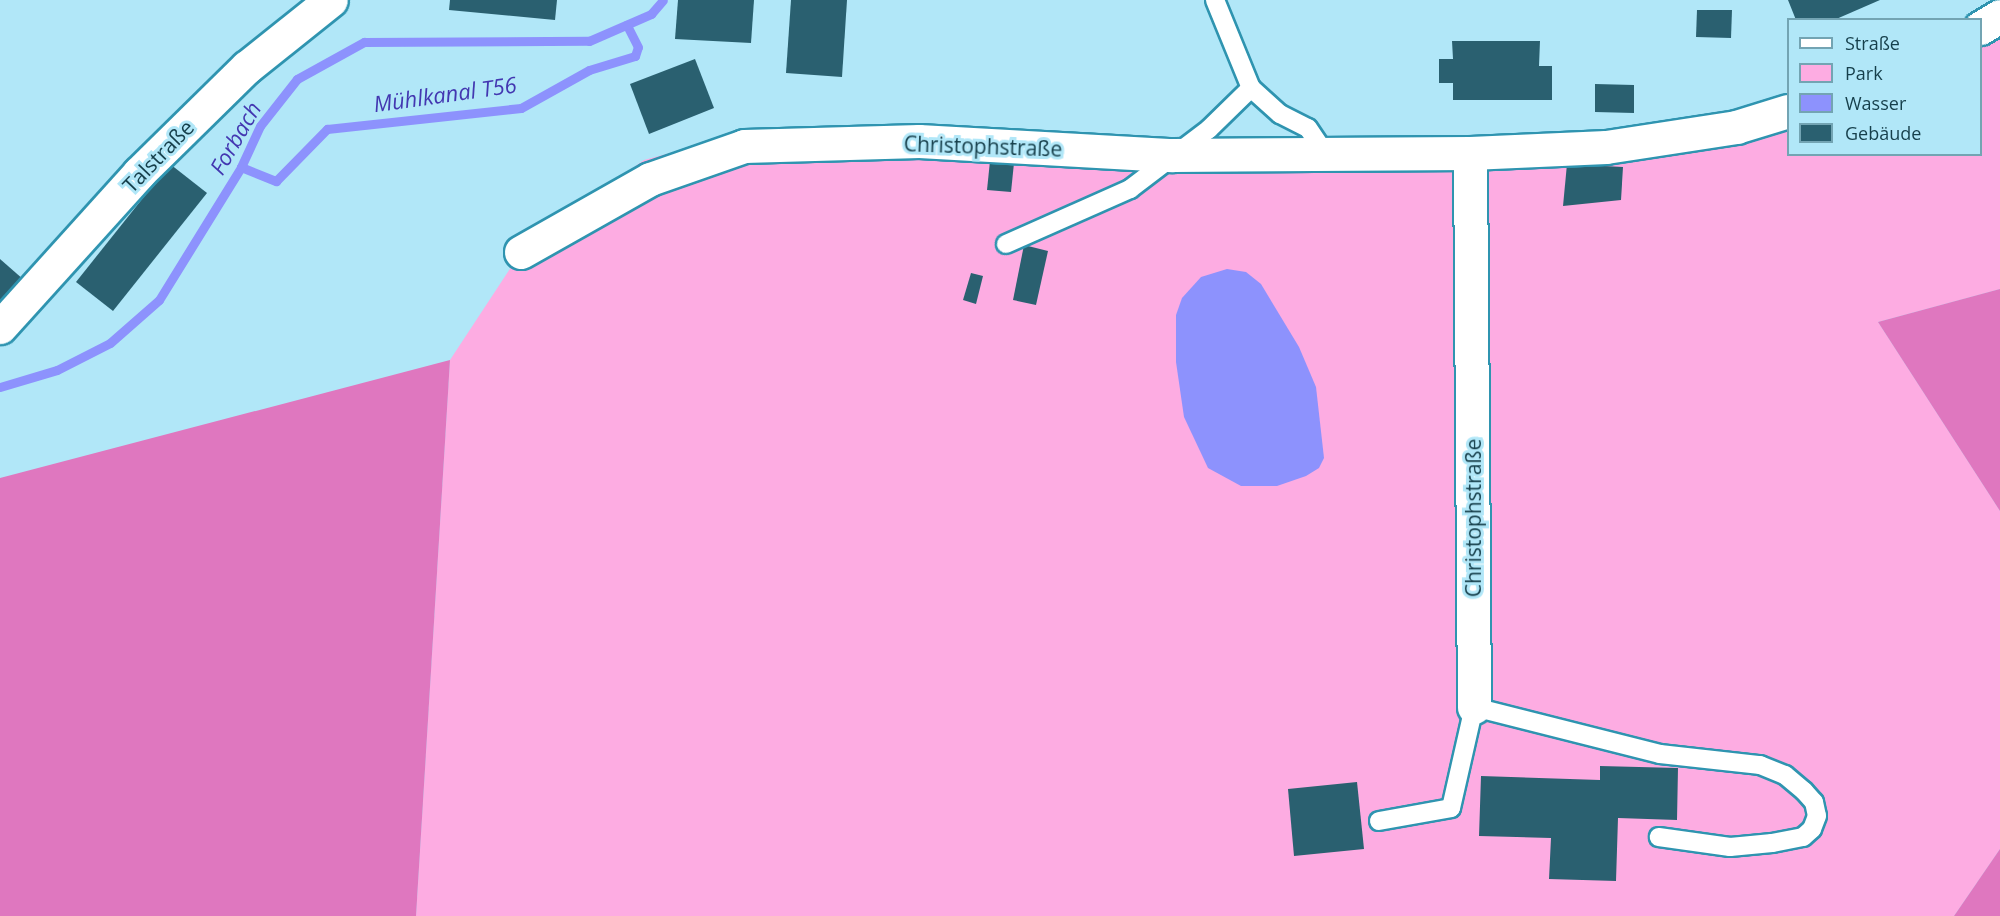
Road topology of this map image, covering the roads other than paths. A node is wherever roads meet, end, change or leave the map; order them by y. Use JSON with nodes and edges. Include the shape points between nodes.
{"nodes":[{"id":1,"x":331,"y":0,"type":"edge"},
{"id":2,"x":1215,"y":0,"type":"edge"},
{"id":3,"x":2000,"y":16,"type":"edge"},
{"id":4,"x":1982,"y":27,"type":"edge"},
{"id":5,"x":1251,"y":88,"type":"junction"},
{"id":6,"x":1787,"y":111,"type":"edge"},
{"id":7,"x":1470,"y":153,"type":"junction"},
{"id":8,"x":1173,"y":155,"type":"junction"},
{"id":9,"x":1327,"y":156,"type":"junction"},
{"id":10,"x":1005,"y":244,"type":"dead end"},
{"id":11,"x":521,"y":252,"type":"dead end"},
{"id":12,"x":0,"y":327,"type":"edge"},
{"id":13,"x":1474,"y":707,"type":"junction"},
{"id":14,"x":1379,"y":821,"type":"dead end"},
{"id":15,"x":1659,"y":837,"type":"dead end"}],
"edges":[{"from":1,"to":12,"type":"street","name":"Talstraße","via":[[246,66],[139,173]]},
{"from":2,"to":5,"type":"lane"},
{"from":3,"to":4,"type":"street"},
{"from":5,"to":8,"type":"lane","via":[[1209,129]]},
{"from":5,"to":9,"type":"lane","via":[[1280,114],[1308,128]]},
{"from":6,"to":7,"type":"street","name":"Christophstraße","via":[[1736,127],[1628,145]]},
{"from":7,"to":9,"type":"street","name":"Christophstraße"},
{"from":7,"to":13,"type":"street","name":"Christophstraße"},
{"from":8,"to":9,"type":"street","name":"Christophstraße"},
{"from":8,"to":10,"type":"lane","via":[[1130,189]]},
{"from":8,"to":11,"type":"street","name":"Christophstraße","via":[[918,141],[744,146],[650,179]]},
{"from":13,"to":14,"type":"lane","name":"Christophstraße","via":[[1451,808]]},
{"from":13,"to":15,"type":"lane","via":[[1660,754],[1760,765],[1785,776],[1804,791],[1814,802],[1817,816],[1812,829],[1803,837],[1772,843],[1730,847]]}]}
